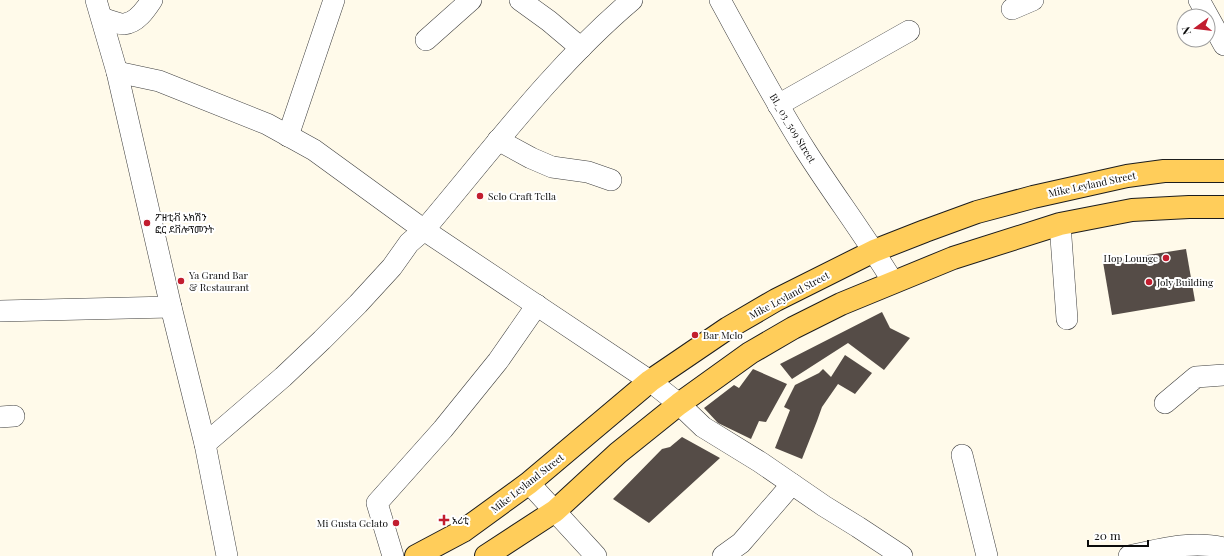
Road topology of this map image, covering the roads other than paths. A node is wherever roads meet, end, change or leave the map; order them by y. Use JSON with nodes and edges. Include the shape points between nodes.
{"nodes":[{"id":1,"x":152,"y":0,"type":"edge"},
{"id":2,"x":334,"y":0,"type":"edge"},
{"id":3,"x":471,"y":0,"type":"edge"},
{"id":4,"x":520,"y":0,"type":"edge"},
{"id":5,"x":632,"y":0,"type":"edge"},
{"id":6,"x":720,"y":0,"type":"edge"},
{"id":7,"x":1033,"y":0,"type":"edge"},
{"id":8,"x":1199,"y":0,"type":"edge"},
{"id":9,"x":99,"y":9,"type":"edge"},
{"id":10,"x":1012,"y":9,"type":"dead end"},
{"id":11,"x":909,"y":30,"type":"dead end"},
{"id":12,"x":426,"y":40,"type":"dead end"},
{"id":13,"x":1224,"y":45,"type":"edge"},
{"id":14,"x":580,"y":48,"type":"junction"},
{"id":15,"x":116,"y":72,"type":"junction"},
{"id":16,"x":778,"y":106,"type":"junction"},
{"id":17,"x":288,"y":136,"type":"junction"},
{"id":18,"x":498,"y":140,"type":"junction"},
{"id":19,"x":1224,"y":171,"type":"edge"},
{"id":20,"x":611,"y":180,"type":"dead end"},
{"id":21,"x":1224,"y":206,"type":"edge"},
{"id":22,"x":1060,"y":224,"type":"junction"},
{"id":23,"x":424,"y":230,"type":"junction"},
{"id":24,"x":874,"y":251,"type":"junction"},
{"id":25,"x":893,"y":282,"type":"junction"},
{"id":26,"x":536,"y":305,"type":"junction"},
{"id":27,"x":171,"y":308,"type":"junction"},
{"id":28,"x":0,"y":311,"type":"edge"},
{"id":29,"x":1068,"y":319,"type":"dead end"},
{"id":30,"x":1224,"y":374,"type":"edge"},
{"id":31,"x":650,"y":381,"type":"junction"},
{"id":32,"x":1165,"y":403,"type":"dead end"},
{"id":33,"x":679,"y":404,"type":"junction"},
{"id":34,"x":205,"y":444,"type":"junction"},
{"id":35,"x":962,"y":455,"type":"dead end"},
{"id":36,"x":529,"y":483,"type":"junction"},
{"id":37,"x":792,"y":484,"type":"junction"},
{"id":38,"x":555,"y":510,"type":"junction"},
{"id":39,"x":1224,"y":548,"type":"edge"},
{"id":40,"x":227,"y":556,"type":"edge"},
{"id":41,"x":393,"y":556,"type":"edge"},
{"id":42,"x":416,"y":556,"type":"edge"},
{"id":43,"x":486,"y":556,"type":"edge"},
{"id":44,"x":596,"y":556,"type":"edge"},
{"id":45,"x":723,"y":556,"type":"edge"},
{"id":46,"x":902,"y":556,"type":"edge"},
{"id":47,"x":987,"y":556,"type":"edge"},
{"id":48,"x":1129,"y":556,"type":"edge"}],
"edges":[{"from":1,"to":9,"type":"street","via":[[134,21],[124,24]]},
{"from":2,"to":17,"type":"street"},
{"from":3,"to":12,"type":"street"},
{"from":4,"to":14,"type":"street"},
{"from":5,"to":14,"type":"street"},
{"from":6,"to":16,"type":"street","name":"BL_03_509 Street"},
{"from":7,"to":10,"type":"street"},
{"from":8,"to":13,"type":"street"},
{"from":9,"to":15,"type":"street"},
{"from":11,"to":16,"type":"street"},
{"from":14,"to":18,"type":"street"},
{"from":15,"to":17,"type":"street","via":[[160,80],[267,124]]},
{"from":15,"to":27,"type":"street"},
{"from":16,"to":24,"type":"street","name":"BL_03_509 Street"},
{"from":17,"to":23,"type":"street","via":[[314,150]]},
{"from":18,"to":20,"type":"street","via":[[552,167],[588,172]]},
{"from":18,"to":23,"type":"street"},
{"from":19,"to":24,"type":"main road","name":"Mike Leyland Street","via":[[1164,171],[1127,176],[1033,197],[977,212]]},
{"from":21,"to":22,"type":"main road","via":[[1132,210]]},
{"from":22,"to":25,"type":"main road","via":[[953,258]]},
{"from":22,"to":29,"type":"street"},
{"from":23,"to":26,"type":"street"},
{"from":23,"to":34,"type":"street","via":[[409,243],[392,267],[322,340]]},
{"from":24,"to":25,"type":"street","name":"BL_03_509 Street"},
{"from":24,"to":31,"type":"main road","name":"Mike Leyland Street","via":[[776,300],[728,328]]},
{"from":25,"to":33,"type":"main road","via":[[793,328],[750,353]]},
{"from":26,"to":31,"type":"street"},
{"from":26,"to":41,"type":"street","via":[[493,367],[443,429],[377,503]]},
{"from":27,"to":28,"type":"street"},
{"from":27,"to":34,"type":"street"},
{"from":30,"to":32,"type":"street","via":[[1196,377]]},
{"from":31,"to":33,"type":"street"},
{"from":31,"to":36,"type":"main road","name":"Mike Leyland Street"},
{"from":33,"to":37,"type":"street","via":[[704,427]]},
{"from":33,"to":38,"type":"main road"},
{"from":34,"to":40,"type":"street"},
{"from":35,"to":47,"type":"street"},
{"from":36,"to":38,"type":"street"},
{"from":36,"to":42,"type":"main road","name":"Mike Leyland Street","via":[[463,531]]},
{"from":37,"to":45,"type":"street","via":[[741,543]]},
{"from":37,"to":46,"type":"street"},
{"from":38,"to":43,"type":"main road"},
{"from":38,"to":44,"type":"street"},
{"from":39,"to":48,"type":"street","via":[[1188,545]]}]}
